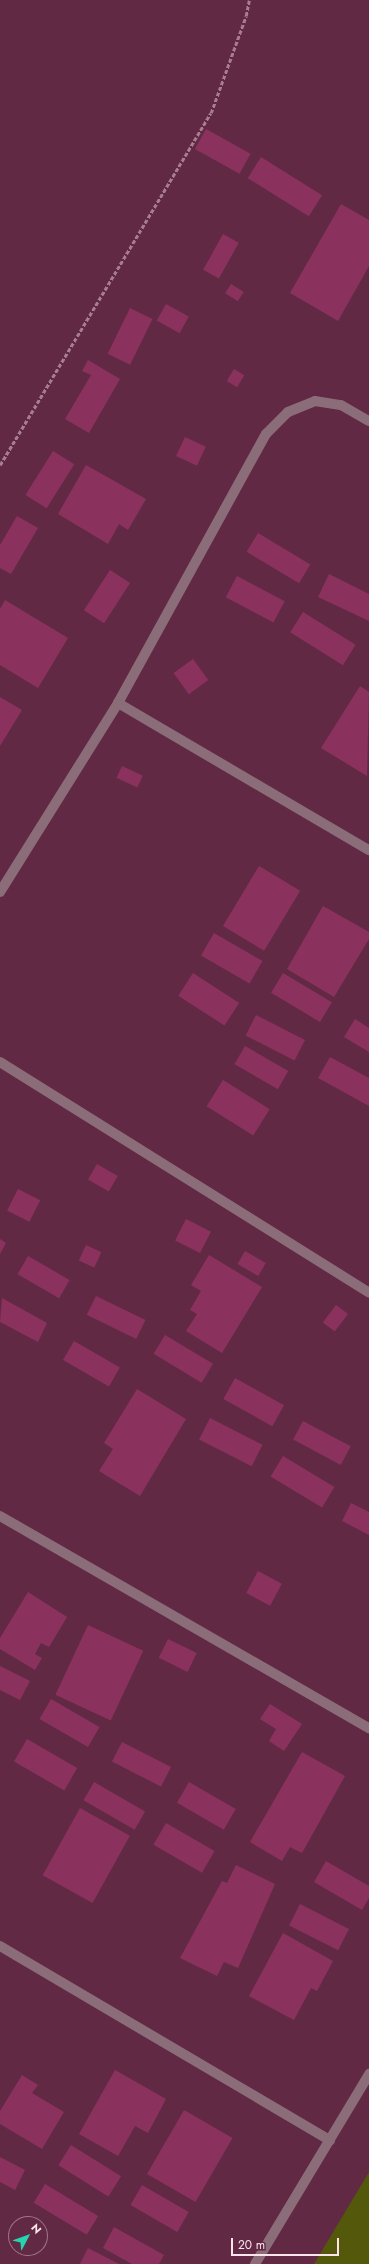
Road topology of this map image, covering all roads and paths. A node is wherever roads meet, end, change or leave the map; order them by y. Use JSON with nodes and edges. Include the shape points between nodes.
{"nodes":[{"id":1,"x":249,"y":0,"type":"edge"},
{"id":2,"x":369,"y":421,"type":"edge"},
{"id":3,"x":0,"y":465,"type":"edge"},
{"id":4,"x":118,"y":703,"type":"junction"},
{"id":5,"x":369,"y":850,"type":"edge"},
{"id":6,"x":0,"y":892,"type":"edge"},
{"id":7,"x":0,"y":1062,"type":"edge"},
{"id":8,"x":369,"y":1293,"type":"edge"},
{"id":9,"x":0,"y":1516,"type":"edge"},
{"id":10,"x":369,"y":1728,"type":"edge"},
{"id":11,"x":0,"y":1946,"type":"edge"},
{"id":12,"x":369,"y":2074,"type":"edge"},
{"id":13,"x":330,"y":2140,"type":"junction"},
{"id":14,"x":255,"y":2264,"type":"edge"}],
"edges":[{"from":1,"to":3,"type":"path","via":[[246,16],[211,113]]},
{"from":2,"to":4,"type":"street","via":[[341,405],[315,402],[288,412],[266,434]]},
{"from":4,"to":5,"type":"street"},
{"from":4,"to":6,"type":"street"},
{"from":7,"to":8,"type":"street"},
{"from":9,"to":10,"type":"street"},
{"from":11,"to":13,"type":"street"},
{"from":12,"to":13,"type":"street"},
{"from":13,"to":14,"type":"street"}]}
